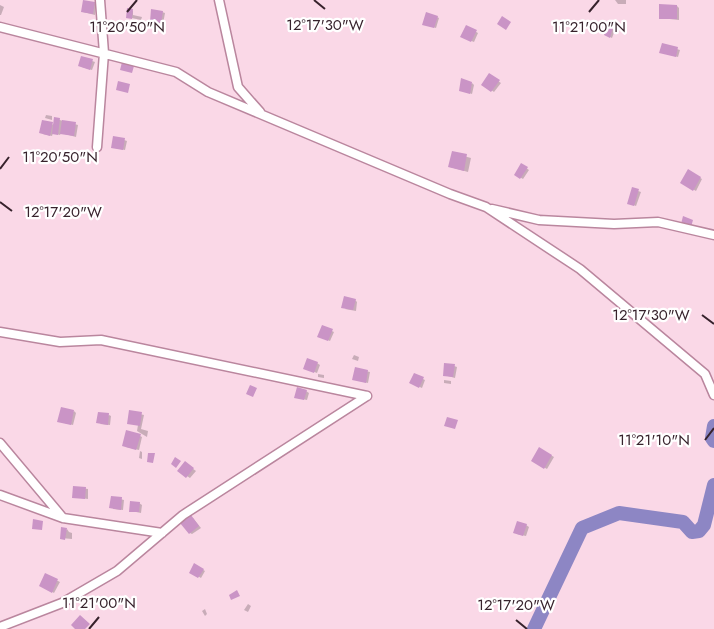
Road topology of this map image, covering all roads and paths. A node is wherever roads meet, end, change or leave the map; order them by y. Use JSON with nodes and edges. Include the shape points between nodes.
{"nodes":[{"id":1,"x":100,"y":0,"type":"edge"},
{"id":2,"x":219,"y":0,"type":"edge"},
{"id":3,"x":0,"y":27,"type":"edge"},
{"id":4,"x":104,"y":53,"type":"junction"},
{"id":5,"x":262,"y":114,"type":"junction"},
{"id":6,"x":97,"y":147,"type":"dead end"},
{"id":7,"x":486,"y":207,"type":"junction"},
{"id":8,"x":714,"y":235,"type":"edge"},
{"id":9,"x":0,"y":332,"type":"edge"},
{"id":10,"x":714,"y":395,"type":"edge"},
{"id":11,"x":0,"y":443,"type":"edge"},
{"id":12,"x":0,"y":495,"type":"edge"},
{"id":13,"x":63,"y":518,"type":"junction"},
{"id":14,"x":162,"y":533,"type":"junction"},
{"id":15,"x":2,"y":628,"type":"edge"}],
"edges":[{"from":1,"to":4,"type":"street"},
{"from":2,"to":5,"type":"street","via":[[238,87]]},
{"from":3,"to":4,"type":"street"},
{"from":4,"to":5,"type":"street","via":[[176,72],[208,92]]},
{"from":4,"to":6,"type":"street"},
{"from":5,"to":7,"type":"street"},
{"from":7,"to":8,"type":"street","via":[[539,220],[658,222]]},
{"from":7,"to":10,"type":"street","via":[[580,269],[705,374]]},
{"from":9,"to":14,"type":"street","via":[[60,342],[100,340],[367,396],[183,515]]},
{"from":11,"to":13,"type":"street"},
{"from":12,"to":13,"type":"street"},
{"from":13,"to":14,"type":"street"},
{"from":14,"to":15,"type":"street","via":[[117,571],[62,603]]}]}
